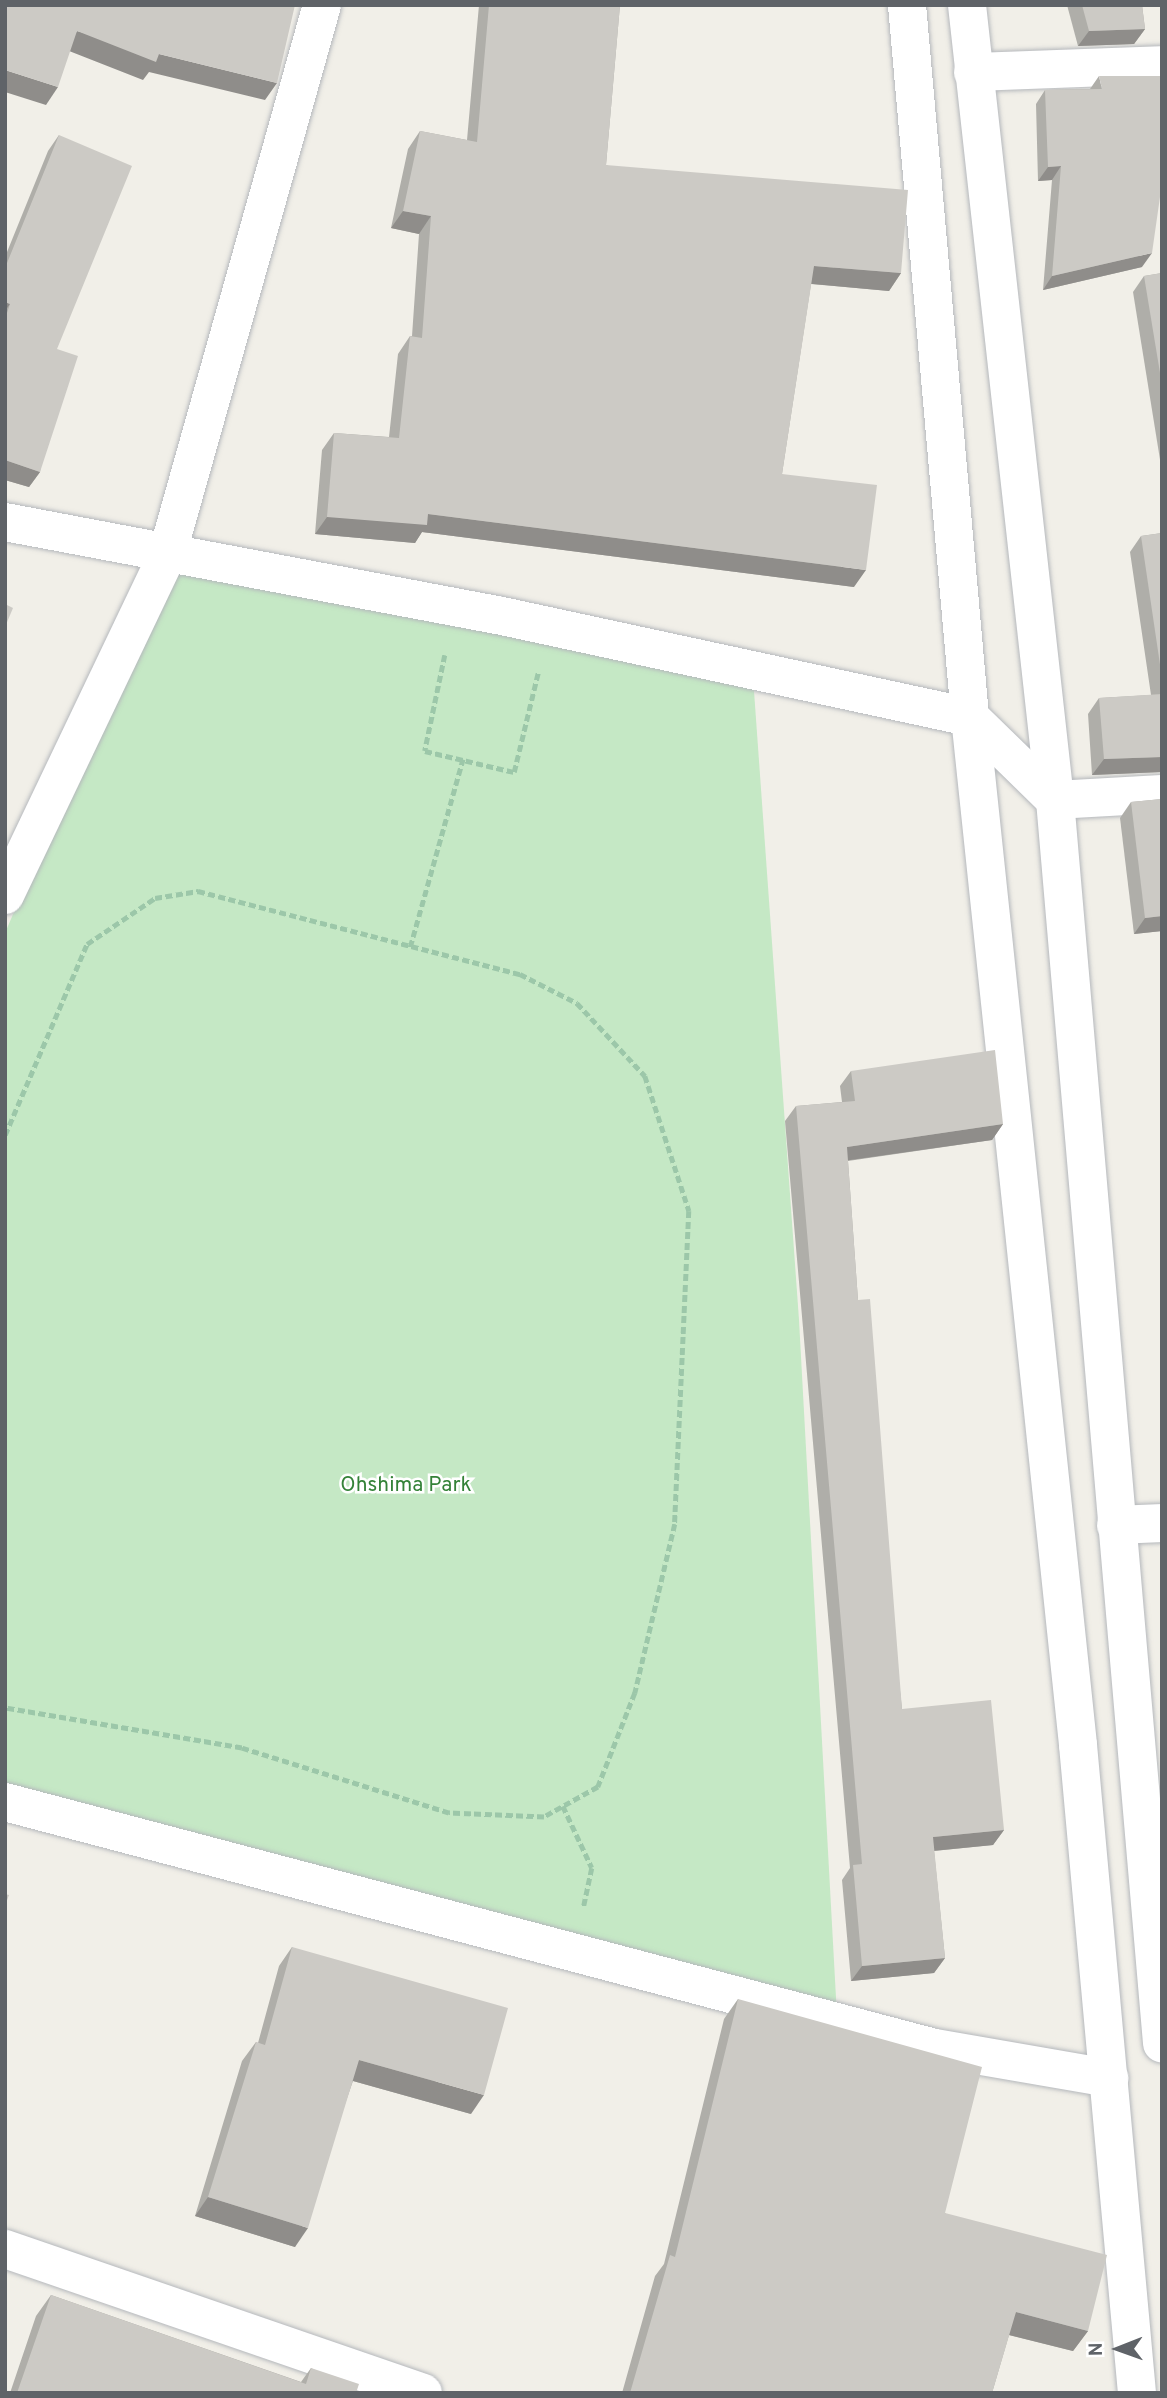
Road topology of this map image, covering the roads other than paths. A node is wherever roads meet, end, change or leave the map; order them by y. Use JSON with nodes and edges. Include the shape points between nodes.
{"nodes":[{"id":1,"x":323,"y":5,"type":"edge"},
{"id":2,"x":907,"y":5,"type":"edge"},
{"id":3,"x":967,"y":5,"type":"edge"},
{"id":4,"x":1162,"y":65,"type":"edge"},
{"id":5,"x":973,"y":72,"type":"junction"},
{"id":6,"x":5,"y":522,"type":"edge"},
{"id":7,"x":167,"y":555,"type":"junction"},
{"id":8,"x":970,"y":717,"type":"junction"},
{"id":9,"x":1162,"y":794,"type":"edge"},
{"id":10,"x":1055,"y":800,"type":"junction"},
{"id":11,"x":5,"y":895,"type":"edge"},
{"id":12,"x":1162,"y":1523,"type":"edge"},
{"id":13,"x":1116,"y":1525,"type":"junction"},
{"id":14,"x":5,"y":1802,"type":"edge"},
{"id":15,"x":1162,"y":2043,"type":"edge"},
{"id":16,"x":1109,"y":2078,"type":"junction"},
{"id":17,"x":5,"y":2249,"type":"edge"},
{"id":18,"x":423,"y":2393,"type":"edge"},
{"id":19,"x":1137,"y":2393,"type":"edge"}],
"edges":[{"from":1,"to":7,"type":"street"},
{"from":2,"to":8,"type":"street"},
{"from":3,"to":5,"type":"street"},
{"from":4,"to":5,"type":"street"},
{"from":5,"to":10,"type":"street"},
{"from":6,"to":7,"type":"street"},
{"from":7,"to":8,"type":"street","via":[[502,616]]},
{"from":7,"to":11,"type":"street"},
{"from":8,"to":10,"type":"street"},
{"from":8,"to":16,"type":"street"},
{"from":9,"to":10,"type":"street"},
{"from":10,"to":13,"type":"street"},
{"from":12,"to":13,"type":"street"},
{"from":13,"to":15,"type":"street"},
{"from":14,"to":16,"type":"street","via":[[935,2048]]},
{"from":16,"to":19,"type":"street"},
{"from":17,"to":18,"type":"street"}]}
